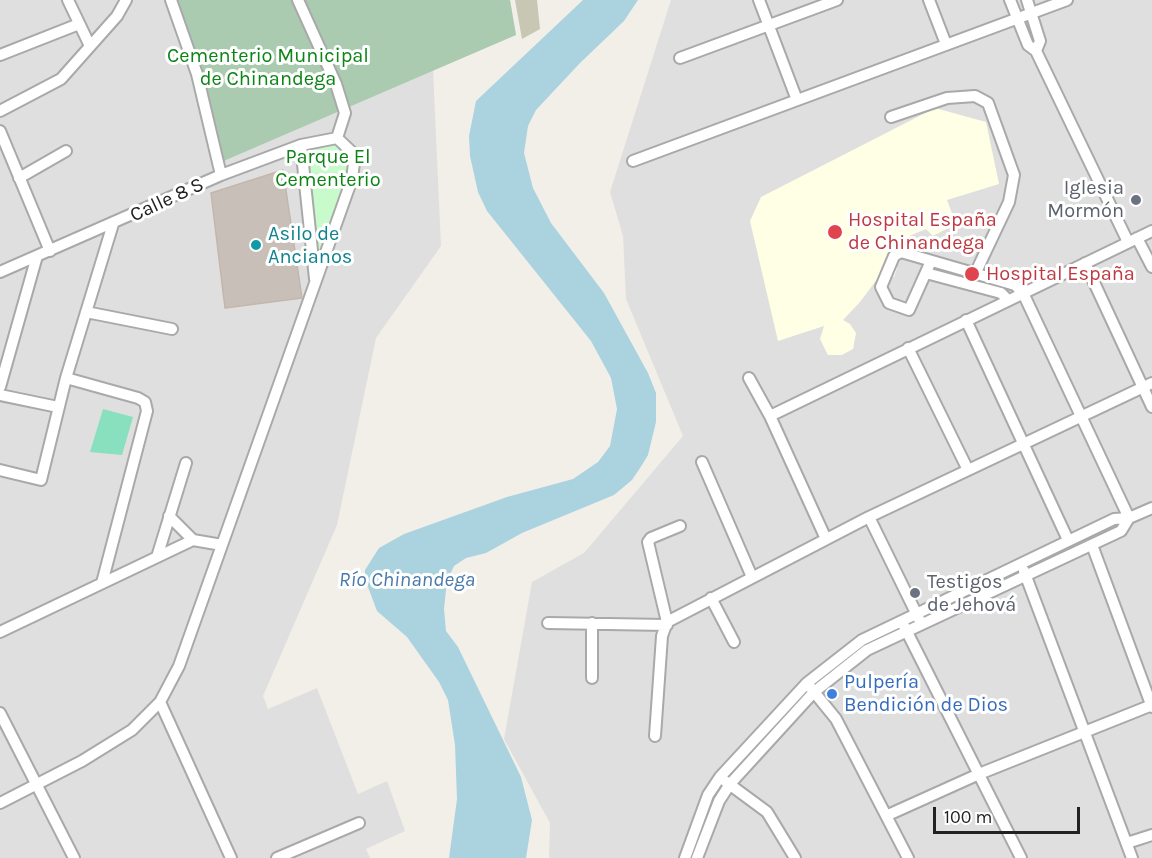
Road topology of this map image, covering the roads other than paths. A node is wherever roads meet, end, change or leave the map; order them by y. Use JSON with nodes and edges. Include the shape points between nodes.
{"nodes":[{"id":1,"x":68,"y":0,"type":"edge"},
{"id":2,"x":126,"y":0,"type":"edge"},
{"id":3,"x":171,"y":0,"type":"edge"},
{"id":4,"x":298,"y":0,"type":"edge"},
{"id":5,"x":759,"y":0,"type":"edge"},
{"id":6,"x":837,"y":0,"type":"edge"},
{"id":7,"x":929,"y":0,"type":"edge"},
{"id":8,"x":1010,"y":0,"type":"edge"},
{"id":9,"x":1027,"y":0,"type":"edge"},
{"id":10,"x":1068,"y":0,"type":"edge"},
{"id":11,"x":1032,"y":12,"type":"junction"},
{"id":12,"x":1017,"y":18,"type":"junction"},
{"id":13,"x":79,"y":24,"type":"junction"},
{"id":14,"x":769,"y":25,"type":"junction"},
{"id":15,"x":946,"y":45,"type":"junction"},
{"id":16,"x":90,"y":46,"type":"junction"},
{"id":17,"x":1036,"y":51,"type":"junction"},
{"id":18,"x":0,"y":55,"type":"edge"},
{"id":19,"x":680,"y":58,"type":"dead end"},
{"id":20,"x":797,"y":100,"type":"junction"},
{"id":21,"x":0,"y":111,"type":"edge"},
{"id":22,"x":891,"y":117,"type":"dead end"},
{"id":23,"x":0,"y":131,"type":"edge"},
{"id":24,"x":337,"y":138,"type":"junction"},
{"id":25,"x":301,"y":146,"type":"junction"},
{"id":26,"x":66,"y":152,"type":"dead end"},
{"id":27,"x":633,"y":161,"type":"dead end"},
{"id":28,"x":221,"y":175,"type":"junction"},
{"id":29,"x":19,"y":178,"type":"junction"},
{"id":30,"x":113,"y":224,"type":"junction"},
{"id":31,"x":1152,"y":231,"type":"edge"},
{"id":32,"x":1133,"y":240,"type":"junction"},
{"id":33,"x":50,"y":251,"type":"junction"},
{"id":34,"x":37,"y":256,"type":"junction"},
{"id":35,"x":931,"y":261,"type":"junction"},
{"id":36,"x":1085,"y":263,"type":"junction"},
{"id":37,"x":1152,"y":267,"type":"edge"},
{"id":38,"x":0,"y":272,"type":"edge"},
{"id":39,"x":926,"y":273,"type":"junction"},
{"id":40,"x":975,"y":274,"type":"junction"},
{"id":41,"x":316,"y":284,"type":"junction"},
{"id":42,"x":1023,"y":293,"type":"junction"},
{"id":43,"x":1008,"y":300,"type":"junction"},
{"id":44,"x":86,"y":312,"type":"junction"},
{"id":45,"x":966,"y":320,"type":"junction"},
{"id":46,"x":172,"y":329,"type":"dead end"},
{"id":47,"x":908,"y":348,"type":"junction"},
{"id":48,"x":66,"y":378,"type":"junction"},
{"id":49,"x":749,"y":378,"type":"dead end"},
{"id":50,"x":1147,"y":385,"type":"edge"},
{"id":51,"x":0,"y":387,"type":"edge"},
{"id":52,"x":0,"y":395,"type":"edge"},
{"id":53,"x":58,"y":407,"type":"junction"},
{"id":54,"x":1152,"y":407,"type":"edge"},
{"id":55,"x":770,"y":416,"type":"junction"},
{"id":56,"x":1081,"y":417,"type":"junction"},
{"id":57,"x":1023,"y":443,"type":"junction"},
{"id":58,"x":702,"y":462,"type":"dead end"},
{"id":59,"x":186,"y":463,"type":"dead end"},
{"id":60,"x":0,"y":470,"type":"edge"},
{"id":61,"x":968,"y":470,"type":"junction"},
{"id":62,"x":1152,"y":508,"type":"edge"},
{"id":63,"x":169,"y":516,"type":"junction"},
{"id":64,"x":869,"y":517,"type":"junction"},
{"id":65,"x":1129,"y":518,"type":"junction"},
{"id":66,"x":680,"y":526,"type":"dead end"},
{"id":67,"x":826,"y":539,"type":"junction"},
{"id":68,"x":193,"y":540,"type":"junction"},
{"id":69,"x":1068,"y":540,"type":"junction"},
{"id":70,"x":222,"y":545,"type":"junction"},
{"id":71,"x":1092,"y":545,"type":"junction"},
{"id":72,"x":157,"y":557,"type":"junction"},
{"id":73,"x":1020,"y":562,"type":"junction"},
{"id":74,"x":1026,"y":576,"type":"junction"},
{"id":75,"x":752,"y":577,"type":"junction"},
{"id":76,"x":102,"y":583,"type":"junction"},
{"id":77,"x":711,"y":598,"type":"junction"},
{"id":78,"x":916,"y":612,"type":"junction"},
{"id":79,"x":901,"y":620,"type":"junction"},
{"id":80,"x":548,"y":623,"type":"dead end"},
{"id":81,"x":591,"y":623,"type":"junction"},
{"id":82,"x":667,"y":624,"type":"junction"},
{"id":83,"x":921,"y":624,"type":"junction"},
{"id":84,"x":907,"y":631,"type":"junction"},
{"id":85,"x":0,"y":632,"type":"edge"},
{"id":86,"x":734,"y":642,"type":"dead end"},
{"id":87,"x":592,"y":678,"type":"dead end"},
{"id":88,"x":811,"y":687,"type":"junction"},
{"id":89,"x":160,"y":702,"type":"junction"},
{"id":90,"x":1152,"y":706,"type":"edge"},
{"id":91,"x":0,"y":713,"type":"edge"},
{"id":92,"x":1084,"y":731,"type":"junction"},
{"id":93,"x":655,"y":736,"type":"dead end"},
{"id":94,"x":979,"y":774,"type":"junction"},
{"id":95,"x":720,"y":777,"type":"junction"},
{"id":96,"x":730,"y":784,"type":"junction"},
{"id":97,"x":36,"y":785,"type":"junction"},
{"id":98,"x":0,"y":803,"type":"edge"},
{"id":99,"x":888,"y":815,"type":"junction"},
{"id":100,"x":359,"y":823,"type":"dead end"},
{"id":101,"x":1152,"y":835,"type":"edge"},
{"id":102,"x":1126,"y":843,"type":"junction"},
{"id":103,"x":74,"y":858,"type":"edge"},
{"id":104,"x":231,"y":858,"type":"edge"},
{"id":105,"x":277,"y":858,"type":"edge"},
{"id":106,"x":685,"y":858,"type":"edge"},
{"id":107,"x":697,"y":858,"type":"edge"},
{"id":108,"x":795,"y":858,"type":"edge"},
{"id":109,"x":908,"y":858,"type":"edge"},
{"id":110,"x":1021,"y":858,"type":"edge"},
{"id":111,"x":1132,"y":858,"type":"edge"}],
"edges":[{"from":1,"to":13,"type":"street"},
{"from":2,"to":16,"type":"street"},
{"from":3,"to":28,"type":"street","via":[[197,74]]},
{"from":4,"to":24,"type":"street","via":[[345,112]]},
{"from":5,"to":14,"type":"street"},
{"from":6,"to":14,"type":"street"},
{"from":7,"to":15,"type":"street"},
{"from":8,"to":12,"type":"street"},
{"from":9,"to":11,"type":"street"},
{"from":10,"to":11,"type":"street"},
{"from":11,"to":12,"type":"street"},
{"from":11,"to":17,"type":"street","via":[[1040,41]]},
{"from":12,"to":15,"type":"street"},
{"from":12,"to":17,"type":"street","via":[[1028,45]]},
{"from":13,"to":16,"type":"street"},
{"from":13,"to":18,"type":"street"},
{"from":14,"to":19,"type":"street"},
{"from":14,"to":20,"type":"street"},
{"from":15,"to":20,"type":"street"},
{"from":16,"to":21,"type":"street","via":[[60,79]]},
{"from":17,"to":32,"type":"street"},
{"from":20,"to":27,"type":"street"},
{"from":22,"to":40,"type":"street","via":[[947,99],[975,96],[988,103],[1014,175],[1009,201]]},
{"from":23,"to":29,"type":"street"},
{"from":24,"to":25,"type":"street","name":"Calle 8 S"},
{"from":24,"to":41,"type":"street","via":[[355,155],[352,179]]},
{"from":25,"to":28,"type":"street","name":"Calle 8 S"},
{"from":25,"to":41,"type":"street"},
{"from":26,"to":29,"type":"street"},
{"from":28,"to":30,"type":"street","name":"Calle 8 S"},
{"from":29,"to":33,"type":"street"},
{"from":30,"to":33,"type":"street","name":"Calle 8 S"},
{"from":30,"to":44,"type":"street"},
{"from":31,"to":32,"type":"street"},
{"from":32,"to":36,"type":"street"},
{"from":32,"to":37,"type":"street"},
{"from":33,"to":34,"type":"street","name":"Calle 8 S"},
{"from":34,"to":38,"type":"street","name":"Calle 8 S"},
{"from":34,"to":51,"type":"street"},
{"from":35,"to":39,"type":"street"},
{"from":35,"to":39,"type":"street","via":[[901,252],[894,256],[881,286],[889,303],[909,310]]},
{"from":35,"to":40,"type":"street"},
{"from":36,"to":42,"type":"street"},
{"from":36,"to":50,"type":"street"},
{"from":39,"to":43,"type":"street","via":[[1000,293]]},
{"from":40,"to":42,"type":"street","via":[[1015,285]]},
{"from":41,"to":70,"type":"street"},
{"from":42,"to":43,"type":"street"},
{"from":42,"to":56,"type":"street"},
{"from":43,"to":45,"type":"street"},
{"from":44,"to":46,"type":"street"},
{"from":44,"to":48,"type":"street"},
{"from":45,"to":47,"type":"street"},
{"from":45,"to":57,"type":"street"},
{"from":47,"to":55,"type":"street"},
{"from":47,"to":61,"type":"street"},
{"from":48,"to":53,"type":"street"},
{"from":48,"to":76,"type":"street","via":[[138,398],[145,402],[147,411]]},
{"from":49,"to":55,"type":"street"},
{"from":50,"to":54,"type":"street"},
{"from":50,"to":56,"type":"street"},
{"from":52,"to":53,"type":"street"},
{"from":53,"to":60,"type":"street","via":[[41,480]]},
{"from":55,"to":67,"type":"street"},
{"from":56,"to":57,"type":"street"},
{"from":56,"to":65,"type":"street"},
{"from":57,"to":61,"type":"street"},
{"from":57,"to":69,"type":"street"},
{"from":58,"to":75,"type":"street"},
{"from":59,"to":63,"type":"street"},
{"from":61,"to":64,"type":"street"},
{"from":62,"to":65,"type":"street"},
{"from":63,"to":68,"type":"street"},
{"from":63,"to":72,"type":"street"},
{"from":64,"to":67,"type":"street"},
{"from":64,"to":78,"type":"street"},
{"from":65,"to":69,"type":"street","via":[[1114,519]]},
{"from":65,"to":71,"type":"street","via":[[1121,531]]},
{"from":66,"to":82,"type":"street","via":[[648,542]]},
{"from":67,"to":75,"type":"street"},
{"from":68,"to":70,"type":"street"},
{"from":68,"to":72,"type":"street"},
{"from":69,"to":73,"type":"street"},
{"from":70,"to":89,"type":"street","via":[[179,666]]},
{"from":71,"to":74,"type":"street"},
{"from":71,"to":90,"type":"street"},
{"from":72,"to":76,"type":"street"},
{"from":73,"to":74,"type":"street"},
{"from":73,"to":78,"type":"street"},
{"from":74,"to":83,"type":"street"},
{"from":74,"to":92,"type":"street"},
{"from":75,"to":77,"type":"street"},
{"from":76,"to":85,"type":"street"},
{"from":77,"to":82,"type":"street"},
{"from":77,"to":86,"type":"street"},
{"from":78,"to":79,"type":"street"},
{"from":78,"to":83,"type":"street"},
{"from":79,"to":84,"type":"street"},
{"from":79,"to":88,"type":"street","via":[[862,640]]},
{"from":80,"to":81,"type":"street"},
{"from":81,"to":82,"type":"street"},
{"from":81,"to":87,"type":"street"},
{"from":82,"to":93,"type":"street","via":[[658,671]]},
{"from":83,"to":84,"type":"street"},
{"from":84,"to":88,"type":"street","via":[[867,650]]},
{"from":84,"to":94,"type":"street"},
{"from":88,"to":95,"type":"street"},
{"from":88,"to":96,"type":"street"},
{"from":88,"to":99,"type":"street","via":[[836,719]]},
{"from":89,"to":97,"type":"street","via":[[132,730]]},
{"from":89,"to":104,"type":"street"},
{"from":90,"to":92,"type":"street"},
{"from":91,"to":97,"type":"street"},
{"from":92,"to":94,"type":"street"},
{"from":92,"to":102,"type":"street"},
{"from":94,"to":99,"type":"street"},
{"from":94,"to":110,"type":"street"},
{"from":95,"to":96,"type":"street"},
{"from":95,"to":106,"type":"street","via":[[708,795]]},
{"from":96,"to":107,"type":"street","via":[[719,801]]},
{"from":96,"to":108,"type":"street","via":[[767,812]]},
{"from":97,"to":98,"type":"street"},
{"from":97,"to":103,"type":"street"},
{"from":99,"to":109,"type":"street"},
{"from":100,"to":105,"type":"street"},
{"from":101,"to":102,"type":"street"},
{"from":102,"to":111,"type":"street"}]}
